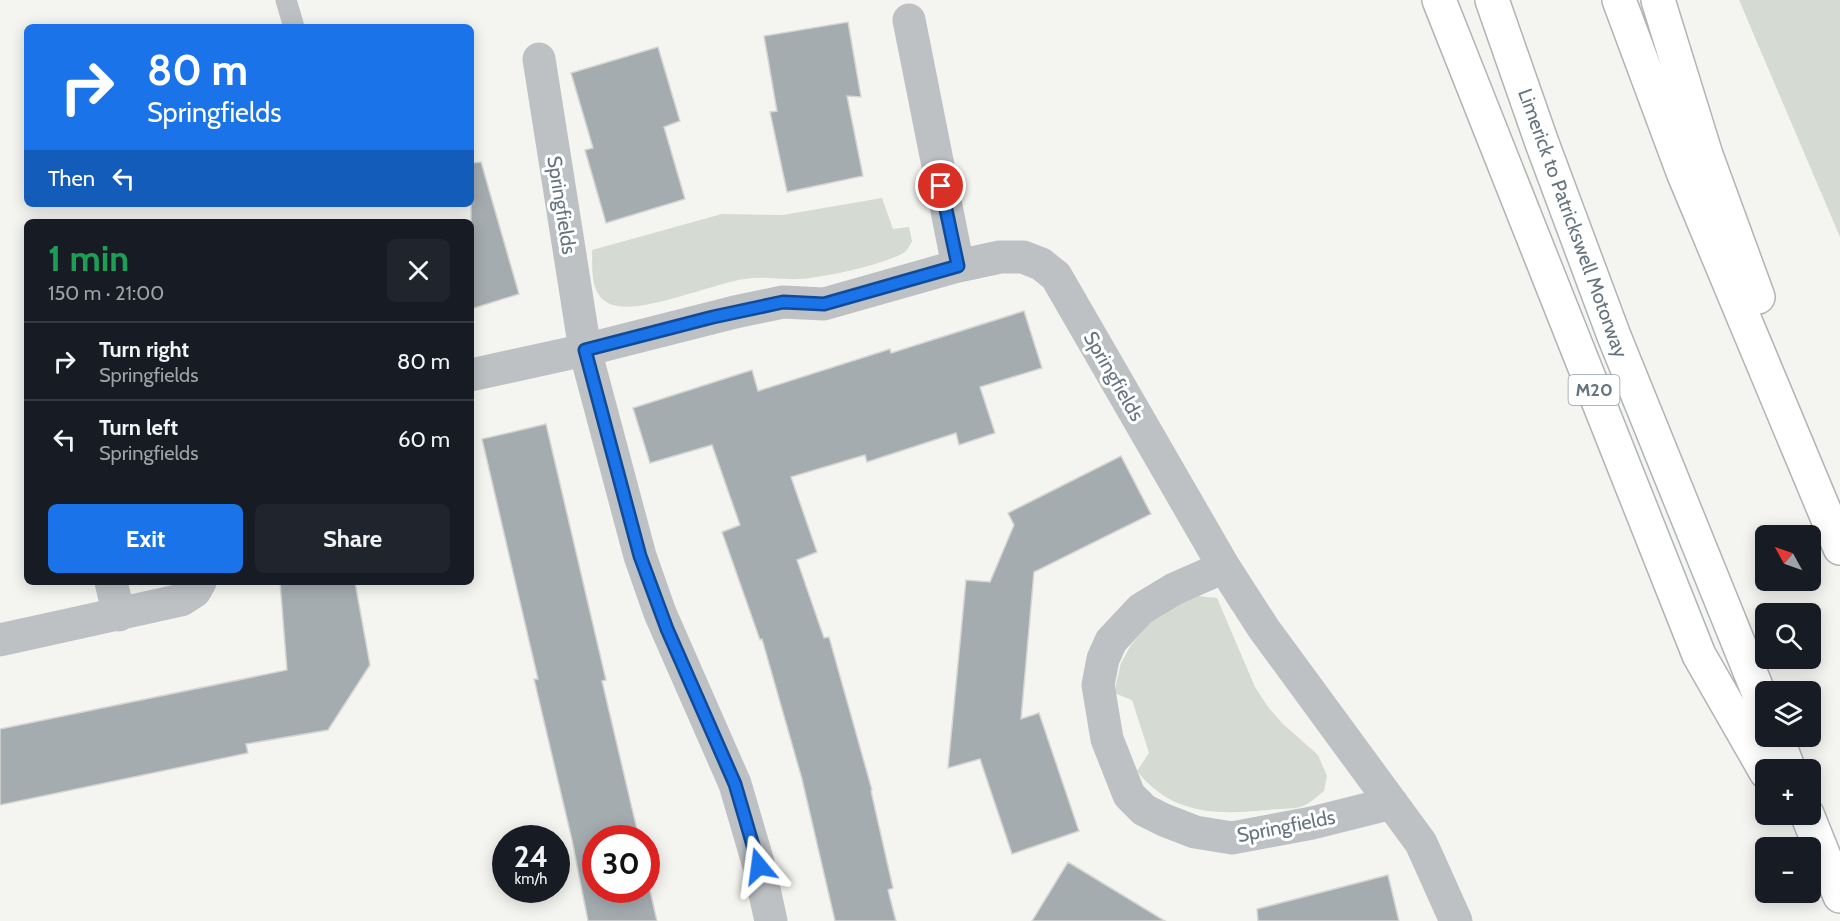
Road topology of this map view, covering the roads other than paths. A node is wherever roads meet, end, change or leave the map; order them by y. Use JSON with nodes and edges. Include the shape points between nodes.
{"nodes":[{"id":1,"x":286,"y":0,"type":"edge"},
{"id":2,"x":1439,"y":0,"type":"edge"},
{"id":3,"x":1492,"y":0,"type":"edge"},
{"id":4,"x":1618,"y":0,"type":"edge"},
{"id":5,"x":1658,"y":0,"type":"edge"},
{"id":6,"x":909,"y":20,"type":"dead end"},
{"id":7,"x":293,"y":24,"type":"edge"},
{"id":8,"x":539,"y":59,"type":"dead end"},
{"id":9,"x":958,"y":266,"type":"junction"},
{"id":10,"x":585,"y":350,"type":"junction"},
{"id":11,"x":474,"y":374,"type":"edge"},
{"id":12,"x":1840,"y":520,"type":"edge"},
{"id":13,"x":1840,"y":548,"type":"edge"},
{"id":14,"x":1224,"y":567,"type":"junction"},
{"id":15,"x":112,"y":585,"type":"edge"},
{"id":16,"x":198,"y":585,"type":"edge"},
{"id":17,"x":119,"y":615,"type":"junction"},
{"id":18,"x":0,"y":640,"type":"edge"},
{"id":19,"x":1755,"y":684,"type":"edge"},
{"id":20,"x":1759,"y":759,"type":"edge"},
{"id":21,"x":1392,"y":803,"type":"junction"},
{"id":22,"x":1811,"y":825,"type":"edge"},
{"id":23,"x":1821,"y":869,"type":"edge"},
{"id":24,"x":1840,"y":896,"type":"edge"},
{"id":25,"x":1840,"y":903,"type":"edge"},
{"id":26,"x":771,"y":921,"type":"edge"},
{"id":27,"x":1456,"y":921,"type":"edge"}],
"edges":[{"from":1,"to":7,"type":"lane"},
{"from":2,"to":20,"type":"highway","number":"M20","via":[[1699,655]]},
{"from":3,"to":19,"type":"highway","name":"Limerick to Patrickswell Motorway","number":"M20","via":[[1614,336]]},
{"from":4,"to":13,"type":"highway","via":[[1683,172]]},
{"from":5,"to":12,"type":"highway","via":[[1706,155]]},
{"from":6,"to":9,"type":"street"},
{"from":8,"to":10,"type":"street","name":"Springfields"},
{"from":9,"to":10,"type":"street","name":"Springfields","via":[[824,304],[783,302]]},
{"from":9,"to":14,"type":"street","name":"Springfields","via":[[1000,257],[1023,257],[1056,276]]},
{"from":10,"to":11,"type":"street","name":"Springfields"},
{"from":10,"to":26,"type":"street","name":"Springfields","via":[[640,556],[664,624],[735,784]]},
{"from":14,"to":21,"type":"street","name":"Springfields","via":[[1290,667]]},
{"from":14,"to":21,"type":"street","name":"Springfields","via":[[1141,609],[1111,641],[1103,659],[1098,685],[1107,739],[1129,795],[1144,810],[1164,820],[1195,832],[1232,838]]},
{"from":15,"to":17,"type":"street"},
{"from":16,"to":17,"type":"street","via":[[181,600]]},
{"from":17,"to":18,"type":"street"},
{"from":21,"to":27,"type":"street","name":"Springfields","via":[[1421,843]]},
{"from":22,"to":24,"type":"highway"},
{"from":23,"to":25,"type":"highway"}]}
